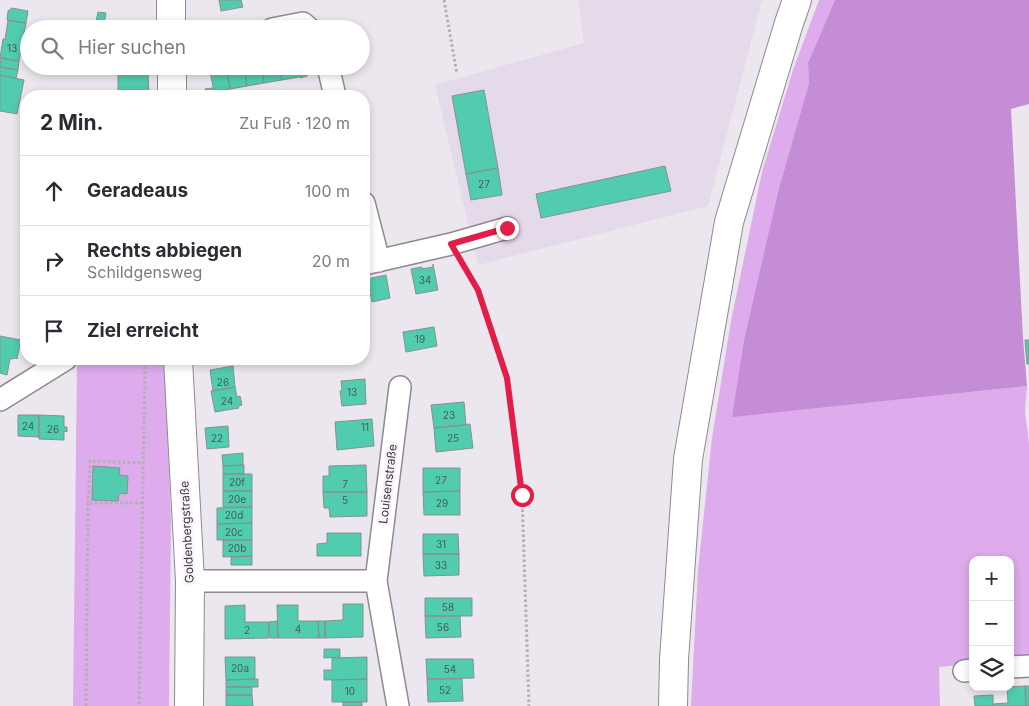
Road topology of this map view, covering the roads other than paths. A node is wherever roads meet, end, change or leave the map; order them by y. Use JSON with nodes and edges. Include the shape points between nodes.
{"nodes":[{"id":1,"x":171,"y":0,"type":"edge"},
{"id":2,"x":797,"y":0,"type":"edge"},
{"id":3,"x":171,"y":20,"type":"edge"},
{"id":4,"x":172,"y":75,"type":"edge"},
{"id":5,"x":330,"y":75,"type":"edge"},
{"id":6,"x":172,"y":90,"type":"edge"},
{"id":7,"x":334,"y":90,"type":"edge"},
{"id":8,"x":507,"y":228,"type":"dead end"},
{"id":9,"x":371,"y":262,"type":"edge"},
{"id":10,"x":56,"y":365,"type":"edge"},
{"id":11,"x":178,"y":365,"type":"edge"},
{"id":12,"x":400,"y":387,"type":"dead end"},
{"id":13,"x":0,"y":400,"type":"edge"},
{"id":14,"x":190,"y":581,"type":"junction"},
{"id":15,"x":376,"y":581,"type":"junction"},
{"id":16,"x":1029,"y":666,"type":"edge"},
{"id":17,"x":1014,"y":667,"type":"edge"},
{"id":18,"x":188,"y":706,"type":"edge"},
{"id":19,"x":398,"y":706,"type":"edge"},
{"id":20,"x":673,"y":706,"type":"edge"}],
"edges":[{"from":1,"to":3,"type":"main road"},
{"from":2,"to":20,"type":"main road","via":[[729,222],[688,459]]},
{"from":4,"to":6,"type":"main road"},
{"from":5,"to":7,"type":"street"},
{"from":8,"to":9,"type":"street"},
{"from":10,"to":13,"type":"street"},
{"from":11,"to":14,"type":"main road","name":"Goldenbergstraße"},
{"from":12,"to":15,"type":"street","name":"Louisenstraße"},
{"from":14,"to":15,"type":"street"},
{"from":14,"to":18,"type":"main road","name":"Goldenbergstraße"},
{"from":15,"to":19,"type":"street","name":"Louisenstraße"},
{"from":16,"to":17,"type":"street"}]}
